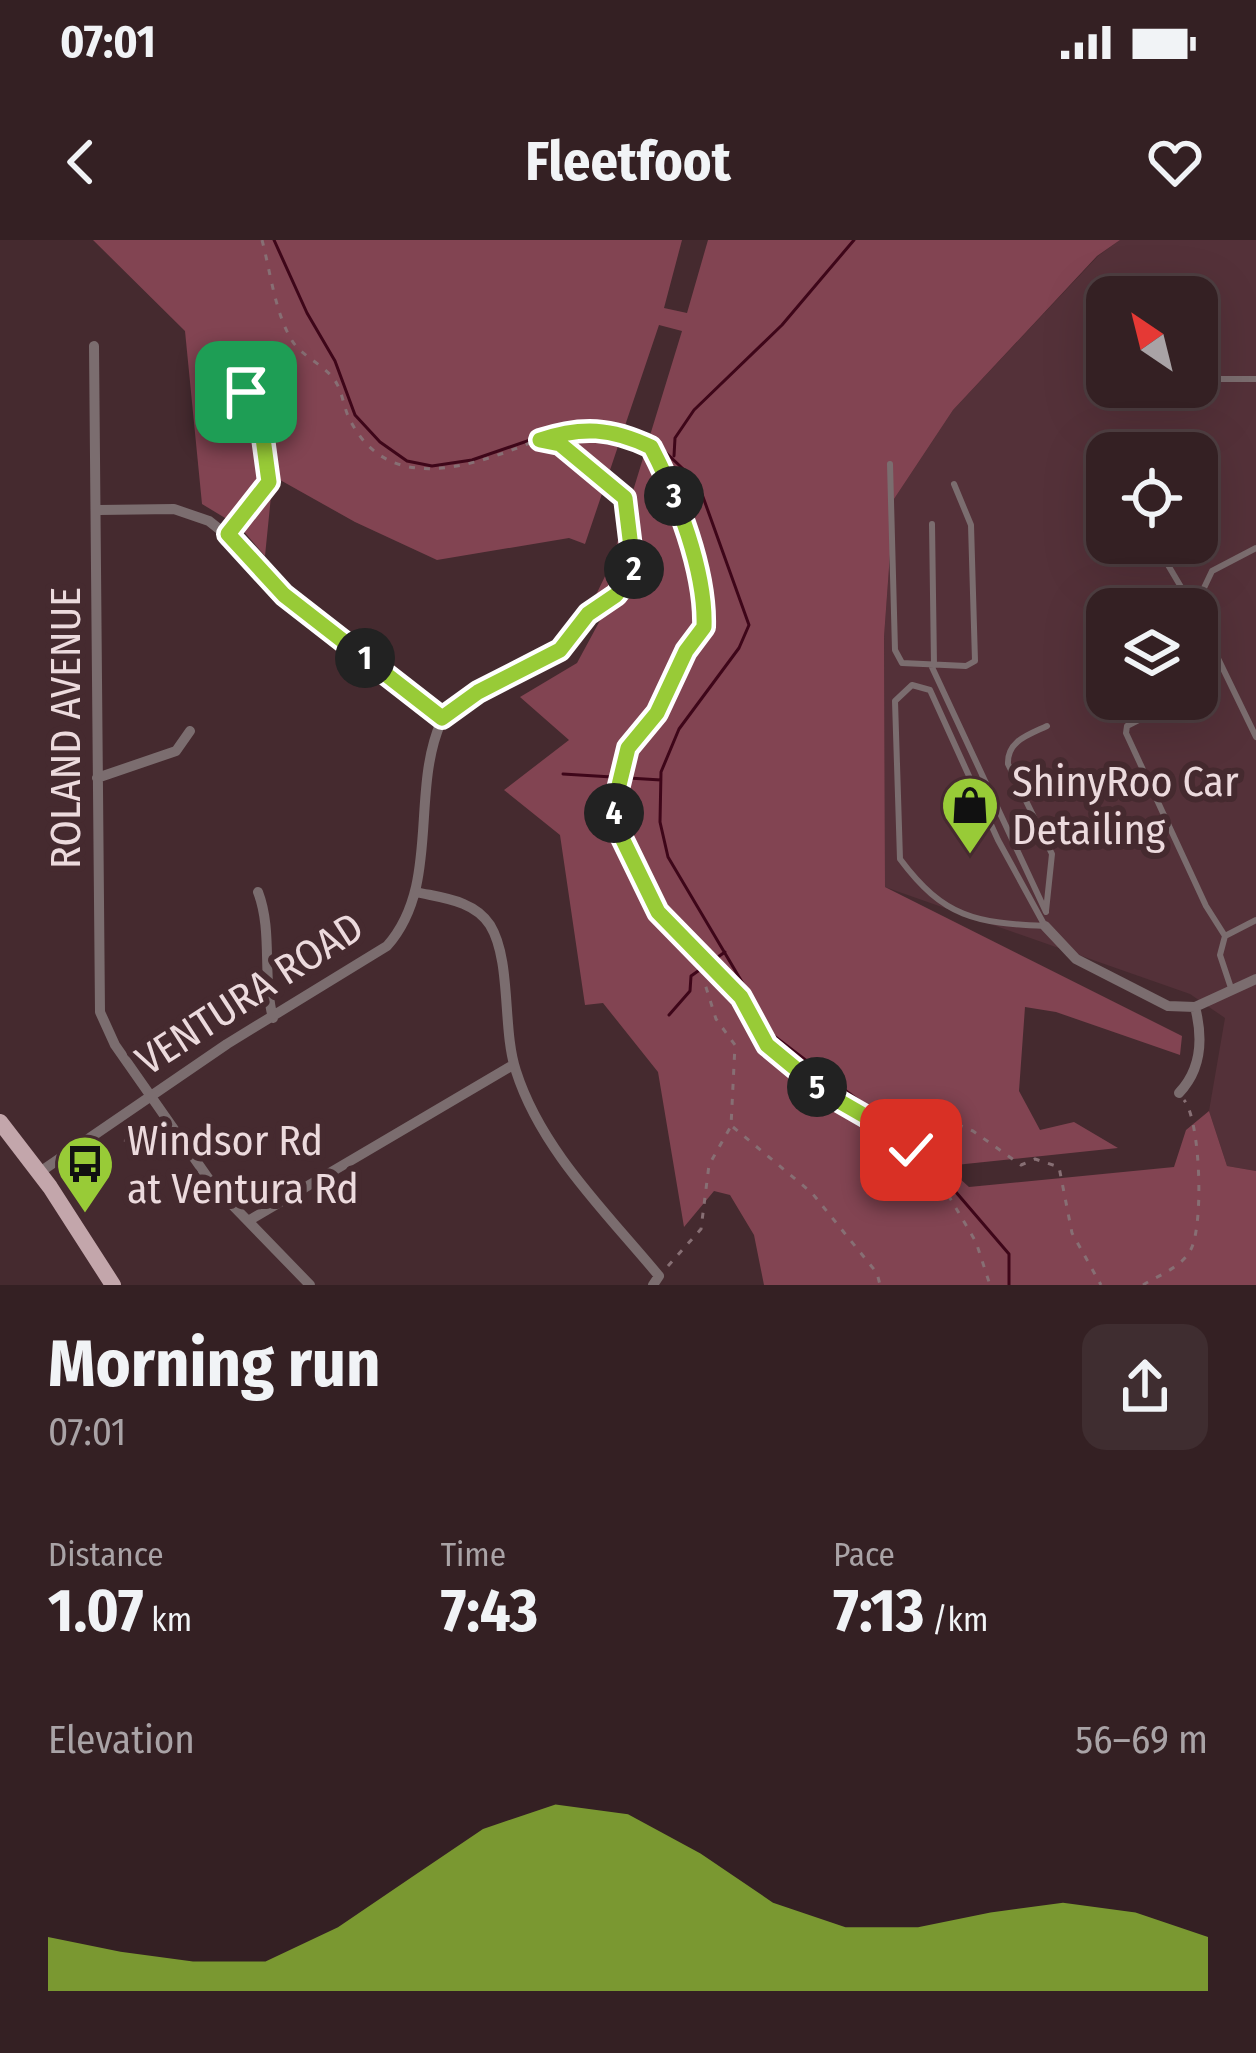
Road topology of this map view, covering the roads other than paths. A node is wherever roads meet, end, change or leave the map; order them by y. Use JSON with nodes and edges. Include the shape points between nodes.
{"nodes":[{"id":1,"x":94,"y":346,"type":"dead end"},
{"id":2,"x":1218,"y":379,"type":"edge"},
{"id":3,"x":1256,"y":379,"type":"edge"},
{"id":4,"x":890,"y":464,"type":"dead end"},
{"id":5,"x":953,"y":484,"type":"dead end"},
{"id":6,"x":99,"y":510,"type":"junction"},
{"id":7,"x":932,"y":524,"type":"dead end"},
{"id":8,"x":1256,"y":548,"type":"edge"},
{"id":9,"x":1204,"y":588,"type":"edge"},
{"id":10,"x":588,"y":614,"type":"road end"},
{"id":11,"x":1218,"y":659,"type":"edge"},
{"id":12,"x":932,"y":665,"type":"junction"},
{"id":13,"x":442,"y":718,"type":"junction"},
{"id":14,"x":1140,"y":720,"type":"edge"},
{"id":15,"x":1047,"y":726,"type":"dead end"},
{"id":16,"x":190,"y":731,"type":"dead end"},
{"id":17,"x":1256,"y":737,"type":"edge"},
{"id":18,"x":97,"y":778,"type":"junction"},
{"id":19,"x":257,"y":892,"type":"dead end"},
{"id":20,"x":416,"y":892,"type":"junction"},
{"id":21,"x":1046,"y":912,"type":"junction"},
{"id":22,"x":1256,"y":920,"type":"edge"},
{"id":23,"x":1045,"y":926,"type":"junction"},
{"id":24,"x":1225,"y":935,"type":"junction"},
{"id":25,"x":1256,"y":980,"type":"edge"},
{"id":26,"x":1232,"y":991,"type":"junction"},
{"id":27,"x":1195,"y":1007,"type":"junction"},
{"id":28,"x":273,"y":1018,"type":"junction"},
{"id":29,"x":513,"y":1065,"type":"junction"},
{"id":30,"x":1179,"y":1093,"type":"road end"},
{"id":31,"x":151,"y":1096,"type":"junction"},
{"id":32,"x":0,"y":1122,"type":"edge"},
{"id":33,"x":40,"y":1172,"type":"junction"},
{"id":34,"x":248,"y":1221,"type":"junction"},
{"id":35,"x":656,"y":1281,"type":"edge"},
{"id":36,"x":113,"y":1285,"type":"edge"},
{"id":37,"x":310,"y":1285,"type":"edge"}],
"edges":[{"from":1,"to":6,"type":"street","name":"ROLAND AVENUE"},
{"from":2,"to":3,"type":"lane"},
{"from":4,"to":12,"type":"lane","via":[[896,654],[902,663]]},
{"from":5,"to":12,"type":"lane","via":[[971,525],[975,662]]},
{"from":6,"to":13,"type":"street","via":[[174,509],[228,534],[284,595]]},
{"from":6,"to":18,"type":"street","name":"ROLAND AVENUE"},
{"from":7,"to":12,"type":"lane"},
{"from":8,"to":9,"type":"lane","via":[[1211,571]]},
{"from":10,"to":13,"type":"street","via":[[552,657]]},
{"from":11,"to":17,"type":"lane"},
{"from":12,"to":21,"type":"lane"},
{"from":13,"to":20,"type":"street","name":"VENTURA ROAD","via":[[428,769]]},
{"from":14,"to":24,"type":"lane","via":[[1126,733]]},
{"from":15,"to":21,"type":"lane","via":[[1007,752],[1052,854]]},
{"from":16,"to":18,"type":"street","via":[[176,751]]},
{"from":18,"to":31,"type":"street","name":"ROLAND AVENUE","via":[[100,1012]]},
{"from":19,"to":28,"type":"street"},
{"from":20,"to":28,"type":"street","name":"VENTURA ROAD","via":[[379,953]]},
{"from":20,"to":29,"type":"street","via":[[471,906],[491,927]]},
{"from":21,"to":23,"type":"lane"},
{"from":22,"to":24,"type":"lane"},
{"from":23,"to":23,"type":"lane","via":[[930,690],[912,685],[895,701],[900,859],[936,898],[979,923]]},
{"from":23,"to":27,"type":"street","via":[[1076,959],[1168,1006]]},
{"from":24,"to":26,"type":"lane","via":[[1220,955]]},
{"from":25,"to":26,"type":"street"},
{"from":26,"to":27,"type":"street"},
{"from":27,"to":30,"type":"street","via":[[1197,1067]]},
{"from":28,"to":31,"type":"street","name":"VENTURA ROAD"},
{"from":29,"to":34,"type":"street"},
{"from":29,"to":35,"type":"street","via":[[545,1136]]},
{"from":31,"to":33,"type":"street","name":"VENTURA ROAD"},
{"from":31,"to":34,"type":"street","name":"ROLAND AVENUE"},
{"from":32,"to":33,"type":"main road"},
{"from":33,"to":36,"type":"main road"},
{"from":34,"to":37,"type":"street","name":"ROLAND AVENUE"}]}
